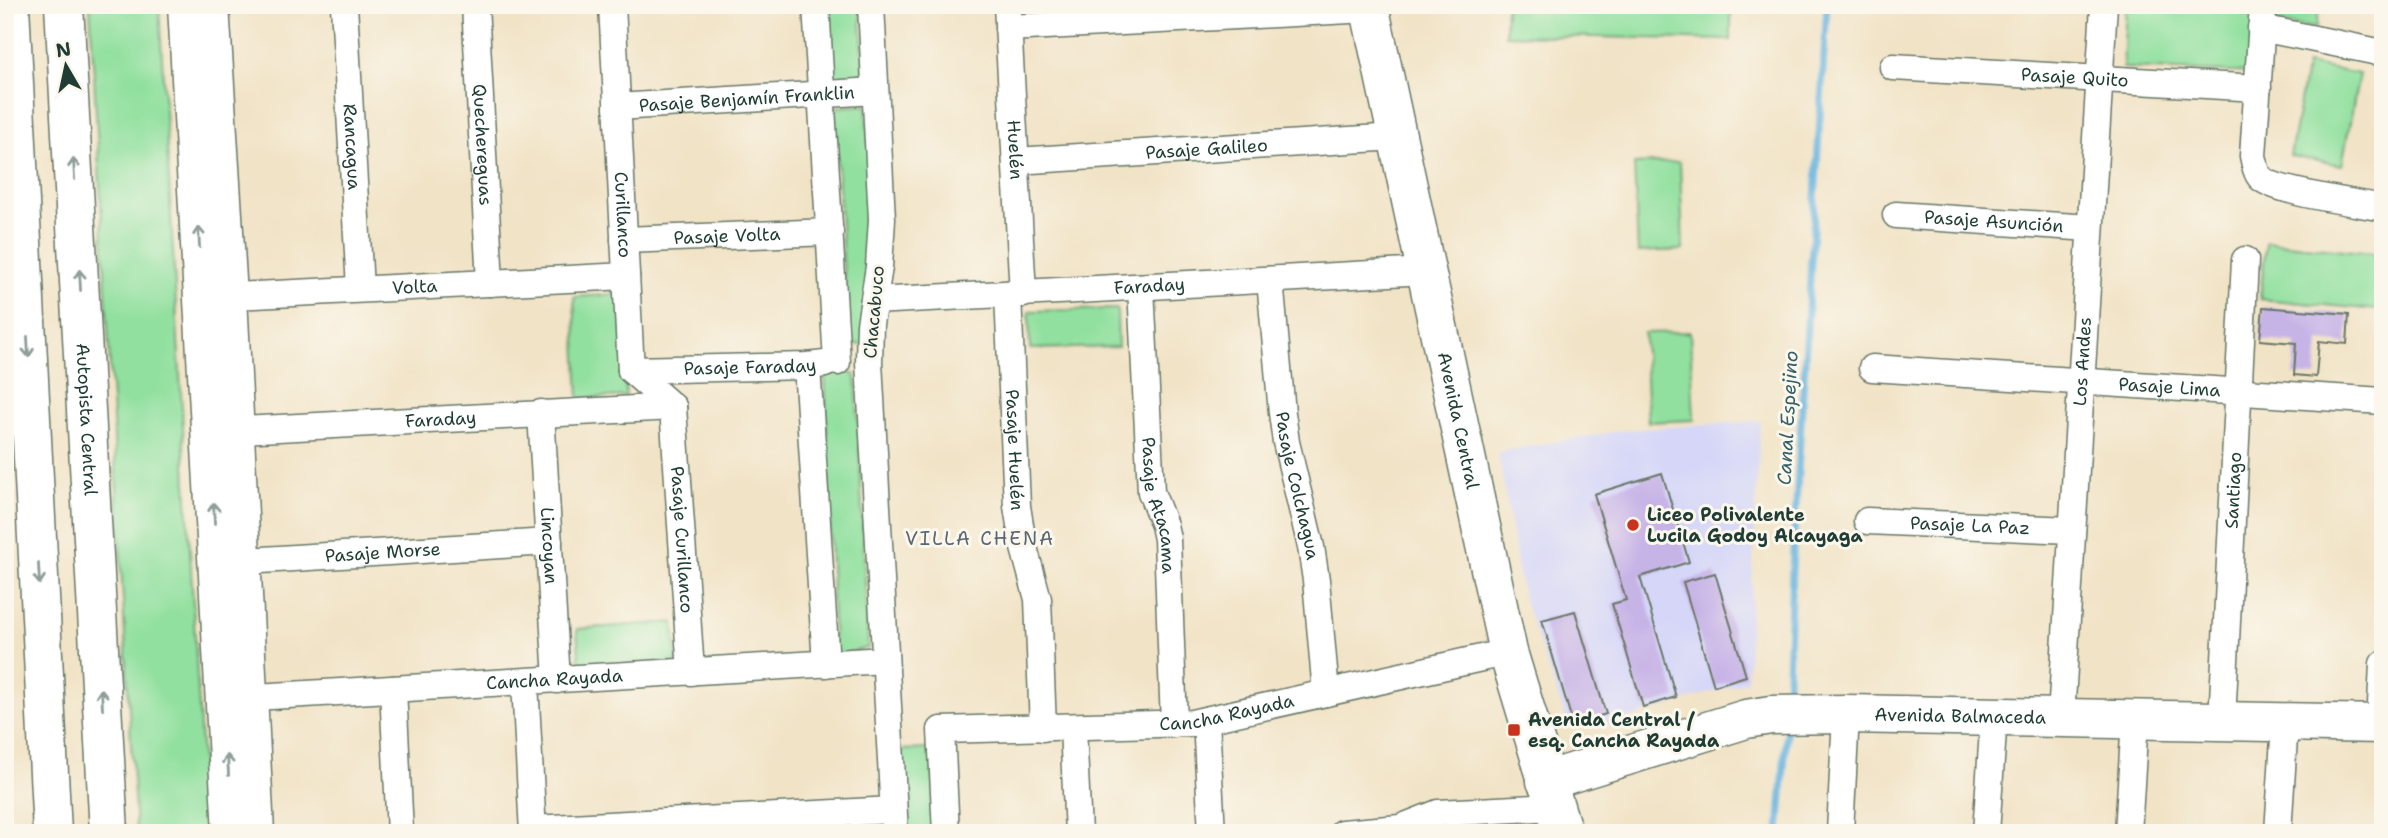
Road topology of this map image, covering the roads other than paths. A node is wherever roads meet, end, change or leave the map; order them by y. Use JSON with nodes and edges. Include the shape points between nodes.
{"nodes":[{"id":1,"x":10,"y":5,"type":"edge"},
{"id":2,"x":64,"y":5,"type":"edge"},
{"id":3,"x":187,"y":5,"type":"edge"},
{"id":4,"x":216,"y":5,"type":"edge"},
{"id":5,"x":344,"y":5,"type":"edge"},
{"id":6,"x":475,"y":5,"type":"edge"},
{"id":7,"x":612,"y":5,"type":"edge"},
{"id":8,"x":816,"y":5,"type":"edge"},
{"id":9,"x":871,"y":5,"type":"edge"},
{"id":10,"x":2104,"y":5,"type":"edge"},
{"id":11,"x":1369,"y":7,"type":"edge"},
{"id":12,"x":1008,"y":17,"type":"edge"},
{"id":13,"x":2262,"y":17,"type":"edge"},
{"id":14,"x":2383,"y":53,"type":"edge"},
{"id":15,"x":1893,"y":66,"type":"dead end"},
{"id":16,"x":2099,"y":79,"type":"junction"},
{"id":17,"x":2258,"y":88,"type":"junction"},
{"id":18,"x":875,"y":91,"type":"junction"},
{"id":19,"x":821,"y":94,"type":"junction"},
{"id":20,"x":618,"y":107,"type":"junction"},
{"id":21,"x":5,"y":137,"type":"edge"},
{"id":22,"x":1396,"y":138,"type":"junction"},
{"id":23,"x":1016,"y":161,"type":"junction"},
{"id":24,"x":19,"y":187,"type":"junction"},
{"id":25,"x":2383,"y":208,"type":"edge"},
{"id":26,"x":1896,"y":215,"type":"dead end"},
{"id":27,"x":2090,"y":229,"type":"junction"},
{"id":28,"x":830,"y":232,"type":"junction"},
{"id":29,"x":624,"y":240,"type":"junction"},
{"id":30,"x":2245,"y":260,"type":"dead end"},
{"id":31,"x":1426,"y":271,"type":"junction"},
{"id":32,"x":626,"y":276,"type":"junction"},
{"id":33,"x":1270,"y":279,"type":"junction"},
{"id":34,"x":490,"y":283,"type":"junction"},
{"id":35,"x":1141,"y":287,"type":"junction"},
{"id":36,"x":359,"y":289,"type":"junction"},
{"id":37,"x":1015,"y":294,"type":"junction"},
{"id":38,"x":218,"y":297,"type":"junction"},
{"id":39,"x":874,"y":301,"type":"junction"},
{"id":40,"x":837,"y":362,"type":"junction"},
{"id":41,"x":869,"y":362,"type":"junction"},
{"id":42,"x":807,"y":366,"type":"junction"},
{"id":43,"x":1872,"y":368,"type":"dead end"},
{"id":44,"x":631,"y":370,"type":"junction"},
{"id":45,"x":2081,"y":381,"type":"junction"},
{"id":46,"x":2239,"y":391,"type":"junction"},
{"id":47,"x":2383,"y":401,"type":"edge"},
{"id":48,"x":673,"y":407,"type":"junction"},
{"id":49,"x":541,"y":413,"type":"junction"},
{"id":50,"x":225,"y":431,"type":"junction"},
{"id":51,"x":1867,"y":521,"type":"dead end"},
{"id":52,"x":2072,"y":530,"type":"junction"},
{"id":53,"x":549,"y":542,"type":"junction"},
{"id":54,"x":232,"y":561,"type":"junction"},
{"id":55,"x":1508,"y":652,"type":"junction"},
{"id":56,"x":884,"y":660,"type":"junction"},
{"id":57,"x":826,"y":664,"type":"junction"},
{"id":58,"x":2383,"y":664,"type":"edge"},
{"id":59,"x":691,"y":672,"type":"junction"},
{"id":60,"x":557,"y":680,"type":"junction"},
{"id":61,"x":525,"y":681,"type":"junction"},
{"id":62,"x":393,"y":689,"type":"junction"},
{"id":63,"x":1325,"y":693,"type":"junction"},
{"id":64,"x":239,"y":697,"type":"junction"},
{"id":65,"x":1828,"y":714,"type":"junction"},
{"id":66,"x":1994,"y":716,"type":"junction"},
{"id":67,"x":2061,"y":718,"type":"junction"},
{"id":68,"x":2135,"y":719,"type":"junction"},
{"id":69,"x":1206,"y":720,"type":"junction"},
{"id":70,"x":2222,"y":721,"type":"junction"},
{"id":71,"x":2285,"y":722,"type":"junction"},
{"id":72,"x":1174,"y":724,"type":"junction"},
{"id":73,"x":2381,"y":724,"type":"edge"},
{"id":74,"x":1043,"y":728,"type":"junction"},
{"id":75,"x":1073,"y":728,"type":"junction"},
{"id":76,"x":48,"y":749,"type":"junction"},
{"id":77,"x":1554,"y":807,"type":"edge"},
{"id":78,"x":894,"y":821,"type":"edge"},
{"id":79,"x":533,"y":831,"type":"edge"},
{"id":80,"x":36,"y":833,"type":"edge"},
{"id":81,"x":52,"y":833,"type":"edge"},
{"id":82,"x":108,"y":833,"type":"edge"},
{"id":83,"x":232,"y":833,"type":"edge"},
{"id":84,"x":261,"y":833,"type":"edge"},
{"id":85,"x":400,"y":833,"type":"edge"},
{"id":86,"x":946,"y":833,"type":"edge"},
{"id":87,"x":1078,"y":833,"type":"edge"},
{"id":88,"x":1212,"y":833,"type":"edge"},
{"id":89,"x":1342,"y":833,"type":"edge"},
{"id":90,"x":1840,"y":833,"type":"edge"},
{"id":91,"x":1986,"y":833,"type":"edge"},
{"id":92,"x":2129,"y":833,"type":"edge"},
{"id":93,"x":2278,"y":833,"type":"edge"}],
"edges":[{"from":1,"to":24,"type":"main road"},
{"from":82,"to":2,"type":"main road","name":"Autopista Central","one_way":true},
{"from":38,"to":3,"type":"main road","one_way":true},
{"from":4,"to":38,"type":"street"},
{"from":5,"to":36,"type":"street","name":"Rancagua"},
{"from":6,"to":34,"type":"street","name":"Quechereguas"},
{"from":7,"to":20,"type":"street","name":"Curillanco"},
{"from":8,"to":19,"type":"street","name":"Chacabuco"},
{"from":9,"to":18,"type":"street","name":"Chacabuco"},
{"from":10,"to":16,"type":"street","name":"Los Andes"},
{"from":11,"to":12,"type":"street"},
{"from":11,"to":22,"type":"main road","name":"Avenida Central"},
{"from":12,"to":23,"type":"street","name":"Huelén"},
{"from":13,"to":14,"type":"street"},
{"from":13,"to":17,"type":"street"},
{"from":15,"to":16,"type":"street","name":"Pasaje Quito"},
{"from":16,"to":17,"type":"street","name":"Pasaje Quito"},
{"from":16,"to":27,"type":"street","name":"Los Andes"},
{"from":17,"to":25,"type":"street","via":[[2253,156],[2260,177],[2276,187]]},
{"from":18,"to":19,"type":"street","name":"Pasaje Benjamín Franklin"},
{"from":18,"to":39,"type":"street","name":"Chacabuco","via":[[882,219]]},
{"from":19,"to":20,"type":"street","name":"Pasaje Benjamín Franklin"},
{"from":19,"to":28,"type":"street","name":"Chacabuco"},
{"from":20,"to":29,"type":"street","name":"Curillanco"},
{"from":21,"to":24,"type":"main road"},
{"from":22,"to":23,"type":"street","name":"Pasaje Galileo"},
{"from":22,"to":31,"type":"main road","name":"Avenida Central"},
{"from":23,"to":37,"type":"street","name":"Huelén"},
{"from":24,"to":76,"type":"main road","one_way":true},
{"from":26,"to":27,"type":"street","name":"Pasaje Asunción"},
{"from":27,"to":45,"type":"street","name":"Los Andes"},
{"from":28,"to":29,"type":"street","name":"Pasaje Volta"},
{"from":28,"to":40,"type":"street","name":"Chacabuco"},
{"from":29,"to":32,"type":"street","name":"Curillanco"},
{"from":30,"to":46,"type":"street","name":"Santiago"},
{"from":31,"to":33,"type":"street","name":"Faraday"},
{"from":31,"to":55,"type":"main road","name":"Avenida Central"},
{"from":32,"to":34,"type":"street","name":"Volta"},
{"from":32,"to":44,"type":"street","name":"Curillanco"},
{"from":33,"to":35,"type":"street","name":"Faraday"},
{"from":33,"to":63,"type":"street","name":"Pasaje Colchagua","via":[[1286,442],[1316,580]]},
{"from":34,"to":36,"type":"street","name":"Volta"},
{"from":35,"to":37,"type":"street","name":"Faraday"},
{"from":35,"to":72,"type":"street","name":"Pasaje Atacama","via":[[1151,492],[1167,539]]},
{"from":36,"to":38,"type":"street","name":"Volta"},
{"from":37,"to":39,"type":"street","name":"Faraday"},
{"from":37,"to":74,"type":"street","name":"Pasaje Huelén","via":[[1017,506],[1038,599]]},
{"from":38,"to":50,"type":"main road"},
{"from":39,"to":41,"type":"street","name":"Chacabuco"},
{"from":40,"to":41,"type":"street","name":"Pasaje Faraday"},
{"from":40,"to":42,"type":"street","name":"Pasaje Faraday"},
{"from":41,"to":56,"type":"street","name":"Chacabuco"},
{"from":42,"to":44,"type":"street","name":"Pasaje Faraday"},
{"from":42,"to":57,"type":"street"},
{"from":43,"to":45,"type":"street","name":"Pasaje Lima"},
{"from":44,"to":48,"type":"street"},
{"from":45,"to":46,"type":"street","name":"Pasaje Lima"},
{"from":45,"to":52,"type":"street","name":"Los Andes"},
{"from":46,"to":47,"type":"street","name":"Pasaje Lima"},
{"from":46,"to":70,"type":"street","name":"Santiago"},
{"from":48,"to":49,"type":"street","name":"Faraday"},
{"from":48,"to":59,"type":"street","name":"Pasaje Curillanco"},
{"from":49,"to":50,"type":"street","name":"Faraday"},
{"from":49,"to":53,"type":"street","name":"Lincoyan"},
{"from":50,"to":54,"type":"main road"},
{"from":51,"to":52,"type":"street","name":"Pasaje La Paz"},
{"from":52,"to":67,"type":"street","name":"Los Andes"},
{"from":53,"to":54,"type":"street","name":"Pasaje Morse"},
{"from":53,"to":60,"type":"street","name":"Lincoyan"},
{"from":54,"to":64,"type":"main road"},
{"from":55,"to":63,"type":"street","name":"Cancha Rayada"},
{"from":55,"to":77,"type":"main road","name":"Avenida Central"},
{"from":56,"to":57,"type":"street","name":"Cancha Rayada"},
{"from":56,"to":78,"type":"street","name":"Chacabuco"},
{"from":57,"to":59,"type":"street","name":"Cancha Rayada"},
{"from":58,"to":73,"type":"street"},
{"from":59,"to":60,"type":"street","name":"Cancha Rayada"},
{"from":60,"to":61,"type":"street","name":"Cancha Rayada"},
{"from":61,"to":62,"type":"street","name":"Cancha Rayada"},
{"from":61,"to":79,"type":"street"},
{"from":62,"to":64,"type":"street","name":"Cancha Rayada"},
{"from":62,"to":85,"type":"street"},
{"from":63,"to":69,"type":"street","name":"Cancha Rayada"},
{"from":83,"to":64,"type":"main road","one_way":true},
{"from":64,"to":84,"type":"street"},
{"from":65,"to":66,"type":"main road","name":"Avenida Balmaceda"},
{"from":65,"to":77,"type":"main road","name":"Avenida Balmaceda","via":[[1771,715],[1732,722]]},
{"from":65,"to":90,"type":"street"},
{"from":66,"to":67,"type":"main road","name":"Avenida Balmaceda"},
{"from":66,"to":91,"type":"street"},
{"from":67,"to":68,"type":"main road","name":"Avenida Balmaceda"},
{"from":68,"to":70,"type":"main road","name":"Avenida Balmaceda"},
{"from":68,"to":92,"type":"street"},
{"from":69,"to":72,"type":"street","name":"Cancha Rayada"},
{"from":69,"to":88,"type":"street"},
{"from":70,"to":71,"type":"main road","name":"Avenida Balmaceda"},
{"from":71,"to":73,"type":"main road","name":"Avenida Balmaceda"},
{"from":71,"to":93,"type":"street"},
{"from":72,"to":75,"type":"street","name":"Cancha Rayada"},
{"from":74,"to":75,"type":"street","name":"Cancha Rayada"},
{"from":74,"to":86,"type":"street","name":"Cancha Rayada","via":[[941,730]]},
{"from":75,"to":87,"type":"street"},
{"from":76,"to":80,"type":"main road"},
{"from":76,"to":81,"type":"main road"},
{"from":77,"to":89,"type":"street","via":[[1438,813],[1400,828]]},
{"from":78,"to":79,"type":"street"}]}
